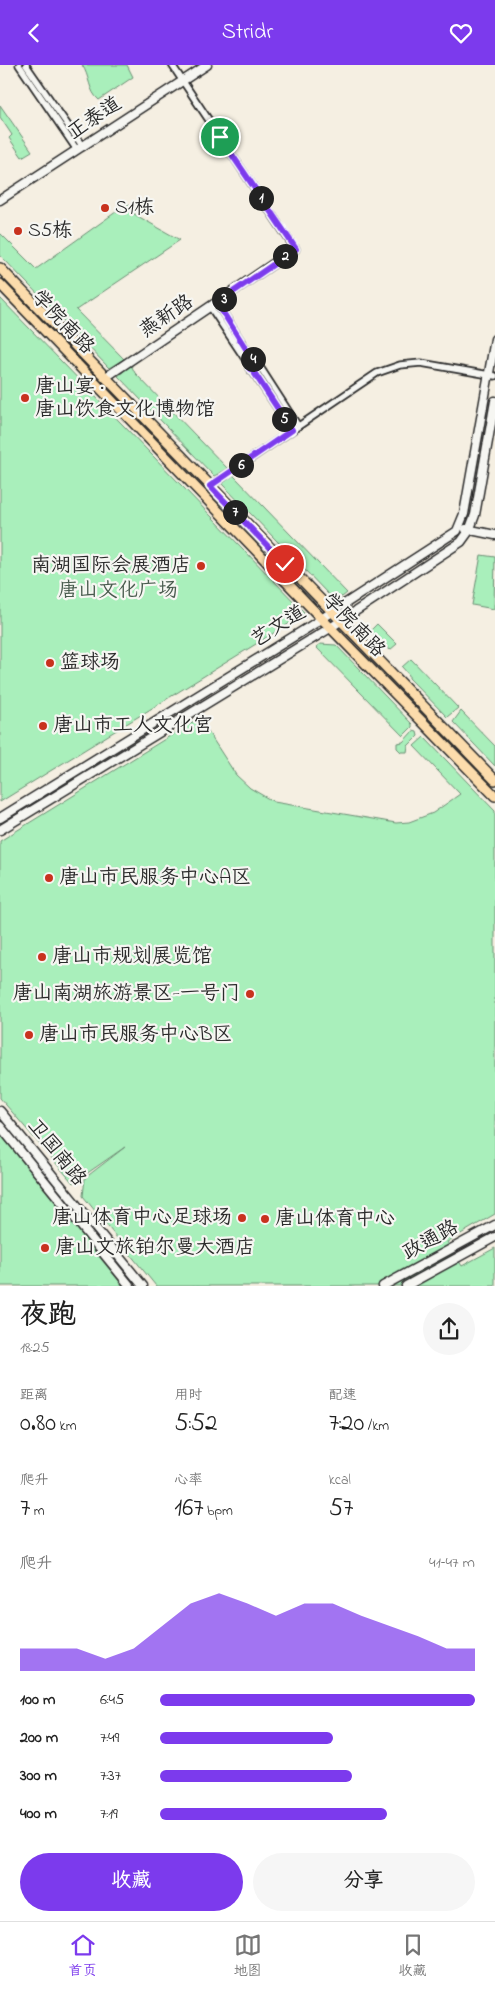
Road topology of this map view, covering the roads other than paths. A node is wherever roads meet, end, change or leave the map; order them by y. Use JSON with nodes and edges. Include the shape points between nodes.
{"nodes":[{"id":1,"x":19,"y":65,"type":"edge"},
{"id":2,"x":26,"y":65,"type":"edge"},
{"id":3,"x":172,"y":65,"type":"edge"},
{"id":4,"x":207,"y":65,"type":"edge"},
{"id":5,"x":182,"y":81,"type":"junction"},
{"id":6,"x":80,"y":149,"type":"junction"},
{"id":7,"x":0,"y":201,"type":"edge"},
{"id":8,"x":296,"y":249,"type":"joint"},
{"id":9,"x":0,"y":268,"type":"edge"},
{"id":10,"x":0,"y":284,"type":"edge"},
{"id":11,"x":214,"y":305,"type":"junction"},
{"id":12,"x":495,"y":339,"type":"edge"},
{"id":13,"x":251,"y":363,"type":"junction"},
{"id":14,"x":260,"y":367,"type":"junction"},
{"id":15,"x":253,"y":371,"type":"junction"},
{"id":16,"x":492,"y":375,"type":"edge"},
{"id":17,"x":106,"y":377,"type":"junction"},
{"id":18,"x":495,"y":401,"type":"edge"},
{"id":19,"x":494,"y":417,"type":"edge"},
{"id":20,"x":298,"y":426,"type":"junction"},
{"id":21,"x":292,"y":430,"type":"junction"},
{"id":22,"x":210,"y":486,"type":"junction"},
{"id":23,"x":460,"y":525,"type":"junction"},
{"id":24,"x":469,"y":531,"type":"junction"},
{"id":25,"x":495,"y":535,"type":"edge"},
{"id":26,"x":332,"y":613,"type":"junction"},
{"id":27,"x":322,"y":619,"type":"junction"},
{"id":28,"x":340,"y":621,"type":"junction"},
{"id":29,"x":330,"y":628,"type":"junction"},
{"id":30,"x":129,"y":740,"type":"junction"},
{"id":31,"x":134,"y":747,"type":"junction"},
{"id":32,"x":495,"y":780,"type":"edge"},
{"id":33,"x":495,"y":796,"type":"edge"},
{"id":34,"x":0,"y":818,"type":"edge"},
{"id":35,"x":0,"y":830,"type":"edge"},
{"id":36,"x":0,"y":1111,"type":"edge"},
{"id":37,"x":0,"y":1127,"type":"edge"},
{"id":38,"x":59,"y":1183,"type":"junction"},
{"id":39,"x":51,"y":1188,"type":"junction"},
{"id":40,"x":495,"y":1225,"type":"edge"},
{"id":41,"x":495,"y":1237,"type":"edge"},
{"id":42,"x":464,"y":1242,"type":"junction"},
{"id":43,"x":471,"y":1251,"type":"junction"},
{"id":44,"x":130,"y":1286,"type":"edge"},
{"id":45,"x":143,"y":1286,"type":"edge"},
{"id":46,"x":384,"y":1286,"type":"edge"},
{"id":47,"x":406,"y":1286,"type":"edge"}],
"edges":[{"from":1,"to":6,"type":"street"},
{"from":2,"to":6,"type":"street"},
{"from":3,"to":5,"type":"street"},
{"from":4,"to":5,"type":"main road","name":"正泰道"},
{"from":5,"to":6,"type":"main road","name":"正泰道"},
{"from":5,"to":8,"type":"street"},
{"from":6,"to":7,"type":"main road","name":"正泰道"},
{"from":8,"to":11,"type":"main road","name":"燕新路"},
{"from":9,"to":17,"type":"main road","name":"学院南路"},
{"from":10,"to":27,"type":"main road","name":"学院南路"},
{"from":11,"to":13,"type":"street"},
{"from":11,"to":17,"type":"main road","name":"燕新路"},
{"from":12,"to":16,"type":"main road"},
{"from":13,"to":14,"type":"street","via":[[258,362]]},
{"from":13,"to":15,"type":"street","via":[[250,370]]},
{"from":14,"to":15,"type":"street"},
{"from":14,"to":20,"type":"street"},
{"from":15,"to":21,"type":"street"},
{"from":16,"to":20,"type":"street","via":[[420,363],[400,365],[377,373]]},
{"from":16,"to":23,"type":"main road"},
{"from":17,"to":22,"type":"main road","name":"学院南路"},
{"from":18,"to":19,"type":"main road","name":"艺文道"},
{"from":19,"to":24,"type":"main road","name":"艺文道"},
{"from":20,"to":21,"type":"street"},
{"from":21,"to":22,"type":"street"},
{"from":22,"to":26,"type":"main road","name":"学院南路"},
{"from":23,"to":24,"type":"main road"},
{"from":23,"to":26,"type":"main road","name":"艺文道","via":[[458,531]]},
{"from":24,"to":25,"type":"main road"},
{"from":24,"to":28,"type":"main road","name":"艺文道","via":[[460,542]]},
{"from":26,"to":27,"type":"main road","name":"艺文道"},
{"from":26,"to":28,"type":"main road","name":"学院南路"},
{"from":27,"to":29,"type":"main road","name":"学院南路"},
{"from":27,"to":30,"type":"main road","name":"艺文道"},
{"from":28,"to":29,"type":"main road","name":"艺文道"},
{"from":28,"to":32,"type":"main road","name":"学院南路"},
{"from":29,"to":31,"type":"main road","name":"艺文道"},
{"from":29,"to":33,"type":"main road","name":"学院南路"},
{"from":30,"to":31,"type":"main road"},
{"from":30,"to":34,"type":"main road","name":"艺文道"},
{"from":31,"to":35,"type":"main road","name":"艺文道"},
{"from":36,"to":38,"type":"main road","name":"卫国南路"},
{"from":37,"to":39,"type":"main road","name":"卫国南路"},
{"from":38,"to":39,"type":"main road"},
{"from":38,"to":45,"type":"main road","name":"卫国南路"},
{"from":39,"to":44,"type":"main road","name":"卫国南路"},
{"from":40,"to":42,"type":"main road","name":"政通路"},
{"from":41,"to":43,"type":"main road","name":"政通路"},
{"from":42,"to":43,"type":"main road"},
{"from":42,"to":46,"type":"main road","name":"政通路"},
{"from":43,"to":47,"type":"main road","name":"政通路"}]}
